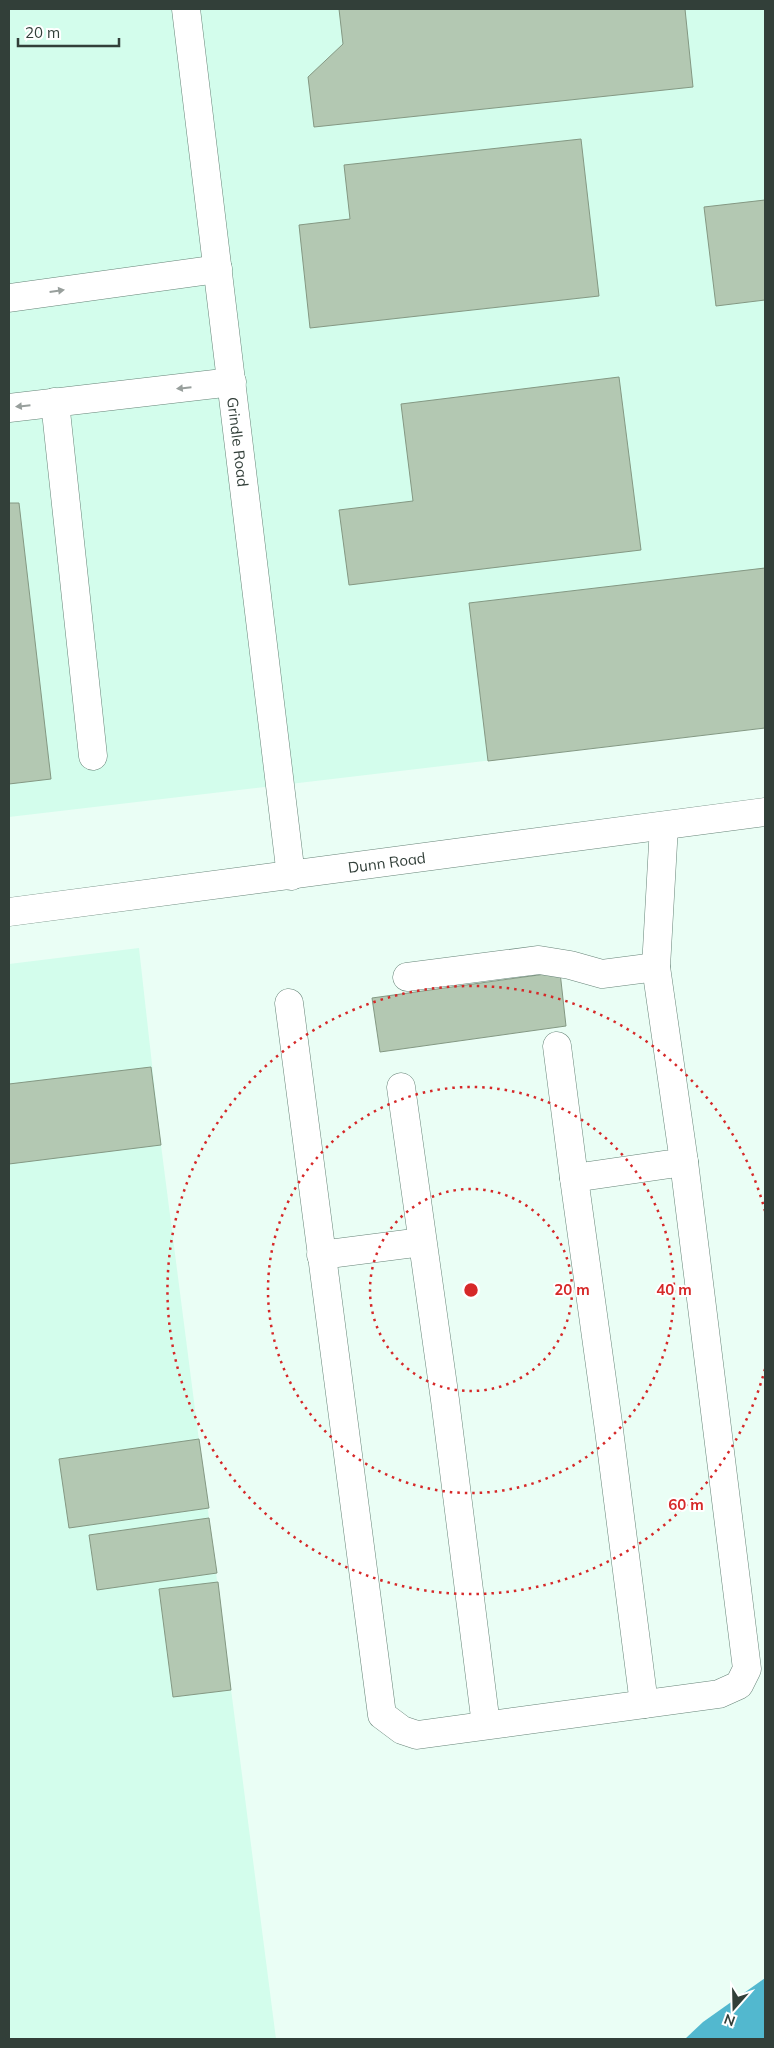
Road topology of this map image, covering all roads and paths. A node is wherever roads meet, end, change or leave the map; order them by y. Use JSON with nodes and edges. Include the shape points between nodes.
{"nodes":[{"id":1,"x":186,"y":9,"type":"edge"},
{"id":2,"x":218,"y":269,"type":"junction"},
{"id":3,"x":9,"y":298,"type":"edge"},
{"id":4,"x":232,"y":382,"type":"junction"},
{"id":5,"x":55,"y":402,"type":"junction"},
{"id":6,"x":9,"y":408,"type":"edge"},
{"id":7,"x":93,"y":756,"type":"dead end"},
{"id":8,"x":765,"y":812,"type":"edge"},
{"id":9,"x":664,"y":826,"type":"junction"},
{"id":10,"x":291,"y":876,"type":"junction"},
{"id":11,"x":9,"y":912,"type":"edge"},
{"id":12,"x":656,"y":967,"type":"junction"},
{"id":13,"x":407,"y":977,"type":"dead end"},
{"id":14,"x":289,"y":1003,"type":"dead end"},
{"id":15,"x":556,"y":1046,"type":"dead end"},
{"id":16,"x":401,"y":1086,"type":"dead end"},
{"id":17,"x":684,"y":1162,"type":"junction"},
{"id":18,"x":574,"y":1178,"type":"junction"},
{"id":19,"x":422,"y":1242,"type":"junction"},
{"id":20,"x":321,"y":1254,"type":"junction"},
{"id":21,"x":644,"y":1704,"type":"junction"},
{"id":22,"x":486,"y":1725,"type":"junction"}],
"edges":[{"from":1,"to":2,"type":"street","name":"Grindle Road"},
{"from":3,"to":2,"type":"street","one_way":true},
{"from":2,"to":4,"type":"street","name":"Grindle Road"},
{"from":4,"to":5,"type":"street","one_way":true},
{"from":4,"to":10,"type":"street","name":"Grindle Road"},
{"from":5,"to":6,"type":"street","one_way":true},
{"from":5,"to":7,"type":"street"},
{"from":8,"to":9,"type":"street","name":"Dunn Road"},
{"from":9,"to":10,"type":"street","name":"Dunn Road"},
{"from":9,"to":12,"type":"street"},
{"from":10,"to":11,"type":"street","name":"Dunn Road"},
{"from":12,"to":13,"type":"street","via":[[602,974],[539,960]]},
{"from":12,"to":17,"type":"street"},
{"from":14,"to":20,"type":"street"},
{"from":15,"to":18,"type":"street"},
{"from":16,"to":19,"type":"street"},
{"from":17,"to":18,"type":"street"},
{"from":17,"to":21,"type":"street","via":[[747,1669],[739,1685],[719,1694]]},
{"from":18,"to":21,"type":"street"},
{"from":19,"to":20,"type":"street"},
{"from":19,"to":22,"type":"street"},
{"from":20,"to":22,"type":"street","via":[[382,1715],[402,1730],[417,1734]]},
{"from":21,"to":22,"type":"street"}]}
